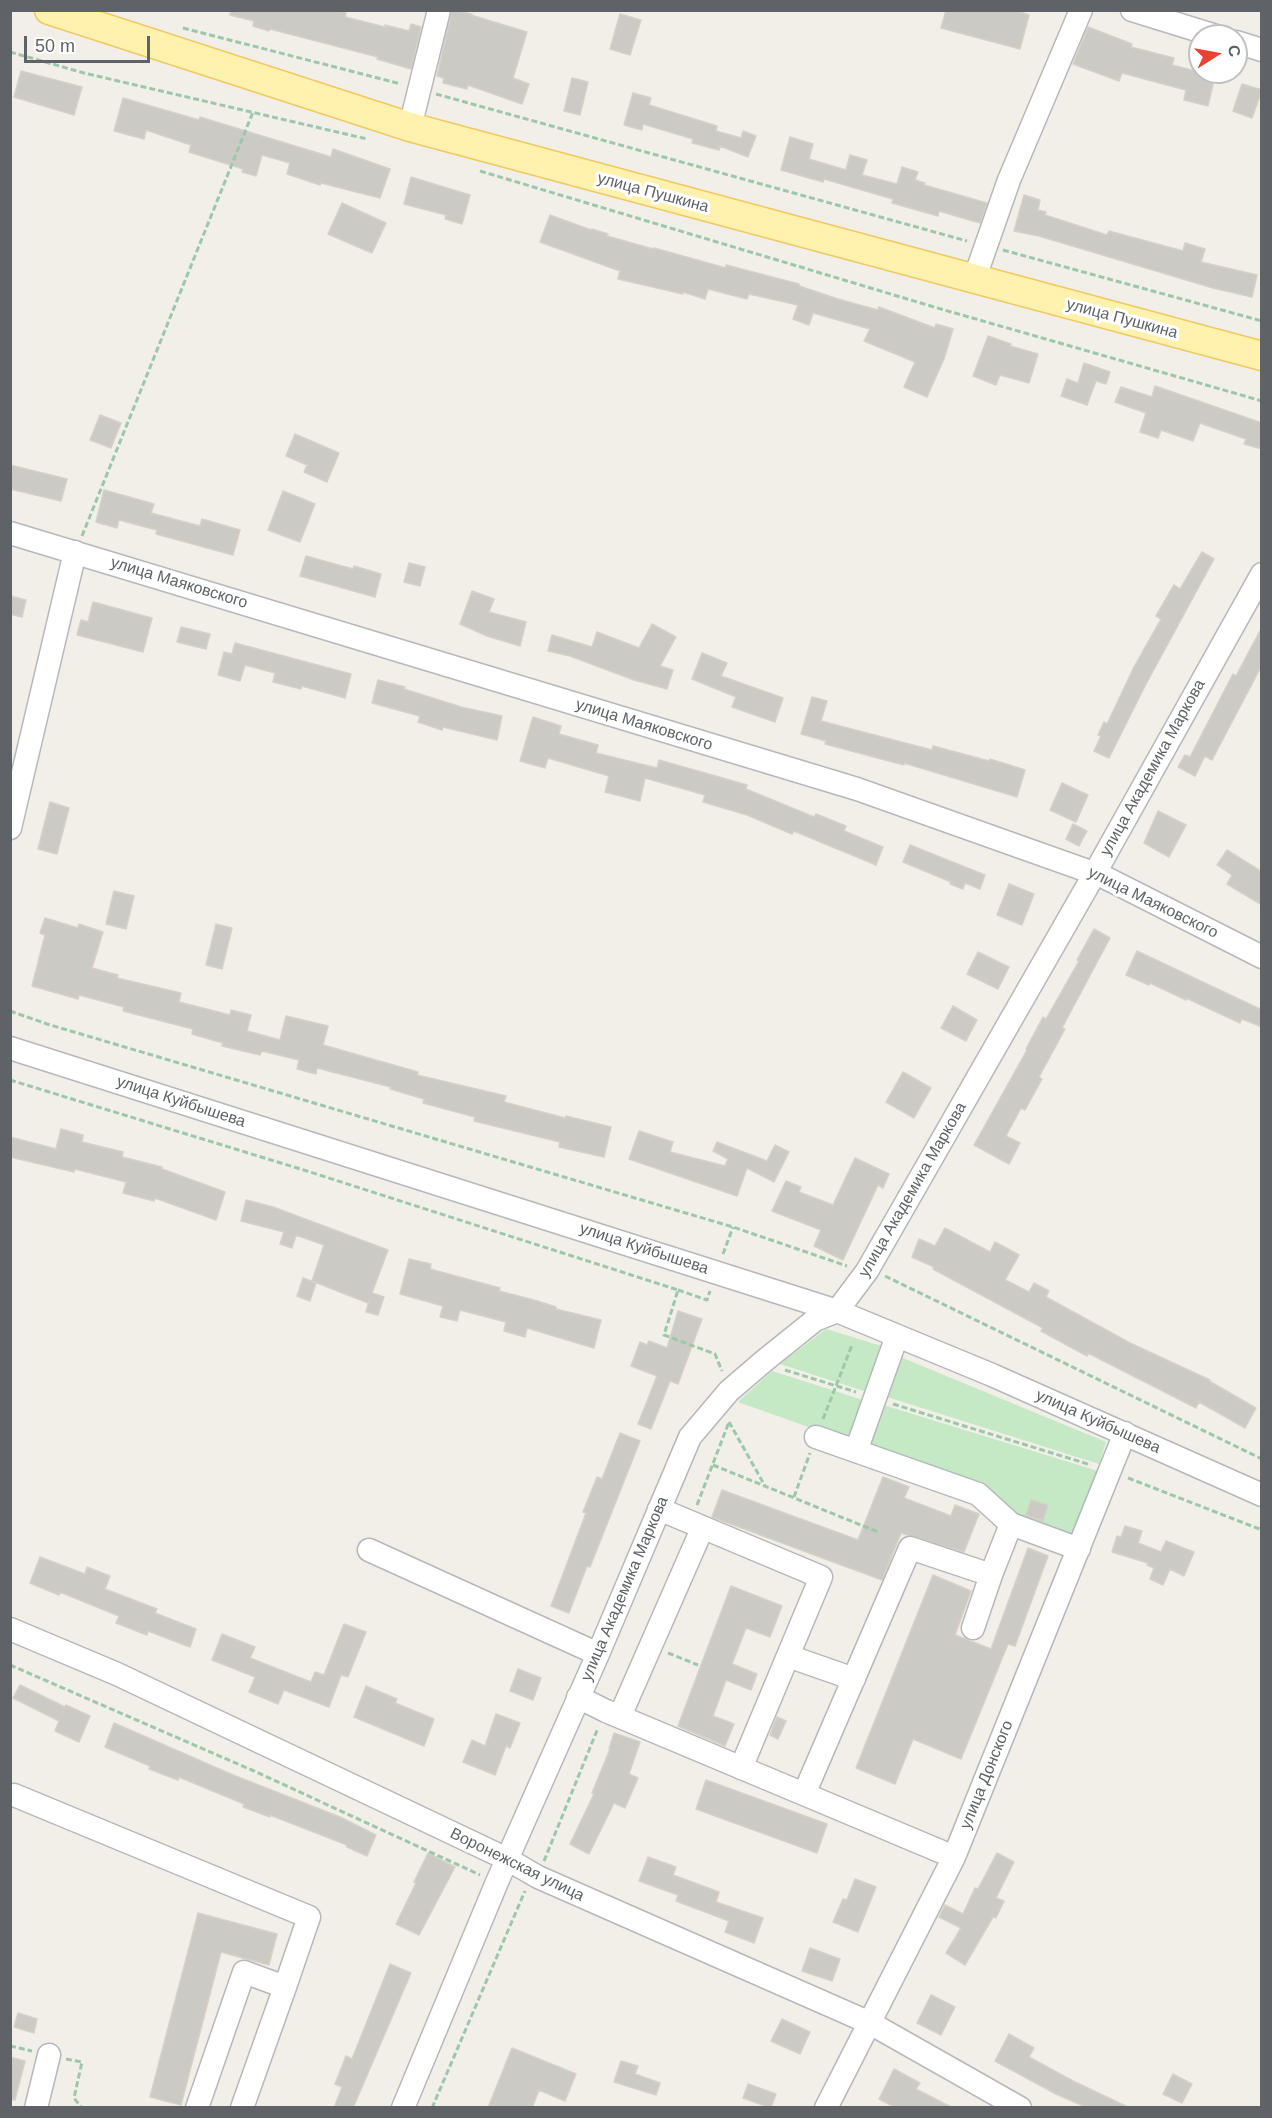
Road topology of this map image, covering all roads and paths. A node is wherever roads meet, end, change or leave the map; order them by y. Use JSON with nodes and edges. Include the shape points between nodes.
{"nodes":[{"id":1,"x":49,"y":10,"type":"edge"},
{"id":2,"x":440,"y":10,"type":"edge"},
{"id":3,"x":1082,"y":10,"type":"edge"},
{"id":4,"x":1132,"y":10,"type":"edge"},
{"id":5,"x":176,"y":26,"type":"dead end"},
{"id":6,"x":1188,"y":27,"type":"edge"},
{"id":7,"x":10,"y":52,"type":"edge"},
{"id":8,"x":419,"y":89,"type":"junction"},
{"id":9,"x":253,"y":112,"type":"junction"},
{"id":10,"x":410,"y":127,"type":"junction"},
{"id":11,"x":375,"y":141,"type":"dead end"},
{"id":12,"x":476,"y":170,"type":"dead end"},
{"id":13,"x":986,"y":246,"type":"junction"},
{"id":14,"x":974,"y":280,"type":"junction"},
{"id":15,"x":1262,"y":321,"type":"edge"},
{"id":16,"x":1262,"y":356,"type":"edge"},
{"id":17,"x":1262,"y":400,"type":"edge"},
{"id":18,"x":10,"y":533,"type":"edge"},
{"id":19,"x":75,"y":552,"type":"junction"},
{"id":20,"x":1262,"y":574,"type":"edge"},
{"id":21,"x":10,"y":828,"type":"edge"},
{"id":22,"x":1095,"y":873,"type":"junction"},
{"id":23,"x":1262,"y":957,"type":"edge"},
{"id":24,"x":10,"y":1011,"type":"edge"},
{"id":25,"x":10,"y":1048,"type":"edge"},
{"id":26,"x":10,"y":1080,"type":"edge"},
{"id":27,"x":867,"y":1271,"type":"junction"},
{"id":28,"x":837,"y":1311,"type":"junction"},
{"id":29,"x":897,"y":1336,"type":"junction"},
{"id":30,"x":764,"y":1361,"type":"junction"},
{"id":31,"x":729,"y":1391,"type":"junction"},
{"id":32,"x":874,"y":1398,"type":"junction"},
{"id":33,"x":729,"y":1422,"type":"junction"},
{"id":34,"x":1125,"y":1433,"type":"junction"},
{"id":35,"x":816,"y":1437,"type":"dead end"},
{"id":36,"x":856,"y":1451,"type":"junction"},
{"id":37,"x":1262,"y":1459,"type":"edge"},
{"id":38,"x":713,"y":1465,"type":"junction"},
{"id":39,"x":1110,"y":1471,"type":"junction"},
{"id":40,"x":765,"y":1486,"type":"junction"},
{"id":41,"x":1262,"y":1495,"type":"edge"},
{"id":42,"x":659,"y":1509,"type":"junction"},
{"id":43,"x":1011,"y":1524,"type":"junction"},
{"id":44,"x":696,"y":1526,"type":"junction"},
{"id":45,"x":1262,"y":1530,"type":"edge"},
{"id":46,"x":878,"y":1532,"type":"dead end"},
{"id":47,"x":1079,"y":1549,"type":"junction"},
{"id":48,"x":369,"y":1550,"type":"dead end"},
{"id":49,"x":991,"y":1575,"type":"junction"},
{"id":50,"x":973,"y":1628,"type":"dead end"},
{"id":51,"x":10,"y":1629,"type":"edge"},
{"id":52,"x":598,"y":1654,"type":"junction"},
{"id":53,"x":788,"y":1656,"type":"junction"},
{"id":54,"x":10,"y":1665,"type":"edge"},
{"id":55,"x":854,"y":1678,"type":"junction"},
{"id":56,"x":578,"y":1697,"type":"junction"},
{"id":57,"x":613,"y":1713,"type":"junction"},
{"id":58,"x":741,"y":1768,"type":"junction"},
{"id":59,"x":804,"y":1794,"type":"junction"},
{"id":60,"x":14,"y":1795,"type":"dead end"},
{"id":61,"x":954,"y":1857,"type":"junction"},
{"id":62,"x":507,"y":1859,"type":"junction"},
{"id":63,"x":538,"y":1877,"type":"junction"},
{"id":64,"x":497,"y":1882,"type":"junction"},
{"id":65,"x":285,"y":1987,"type":"junction"},
{"id":66,"x":870,"y":2023,"type":"junction"},
{"id":67,"x":49,"y":2055,"type":"joint"},
{"id":68,"x":36,"y":2108,"type":"edge"},
{"id":69,"x":82,"y":2108,"type":"edge"},
{"id":70,"x":197,"y":2108,"type":"edge"},
{"id":71,"x":243,"y":2108,"type":"edge"},
{"id":72,"x":403,"y":2108,"type":"edge"},
{"id":73,"x":432,"y":2108,"type":"edge"},
{"id":74,"x":826,"y":2108,"type":"edge"},
{"id":75,"x":1020,"y":2108,"type":"edge"}],
"edges":[{"from":1,"to":10,"type":"main road","name":"улица Пушкина"},
{"from":2,"to":8,"type":"street"},
{"from":3,"to":13,"type":"street","via":[[1009,180]]},
{"from":4,"to":6,"type":"street"},
{"from":5,"to":8,"type":"path"},
{"from":7,"to":9,"type":"path"},
{"from":8,"to":10,"type":"street"},
{"from":8,"to":13,"type":"path"},
{"from":9,"to":11,"type":"path"},
{"from":9,"to":19,"type":"path"},
{"from":10,"to":14,"type":"main road","name":"улица Пушкина"},
{"from":12,"to":17,"type":"path"},
{"from":13,"to":14,"type":"street"},
{"from":13,"to":15,"type":"path"},
{"from":14,"to":16,"type":"main road","name":"улица Пушкина"},
{"from":18,"to":19,"type":"street","name":"улица Маяковского"},
{"from":19,"to":21,"type":"street"},
{"from":19,"to":22,"type":"street","name":"улица Маяковского","via":[[857,789]]},
{"from":20,"to":22,"type":"street","name":"улица Академика Маркова"},
{"from":22,"to":23,"type":"street","name":"улица Маяковского"},
{"from":22,"to":27,"type":"street","name":"улица Академика Маркова"},
{"from":24,"to":27,"type":"path","via":[[733,1227]]},
{"from":25,"to":28,"type":"street","name":"улица Куйбышева"},
{"from":26,"to":31,"type":"path","via":[[678,1290],[664,1335],[715,1354]]},
{"from":27,"to":28,"type":"street","name":"улица Академика Маркова"},
{"from":27,"to":37,"type":"path","via":[[898,1281]]},
{"from":28,"to":29,"type":"street","name":"улица Куйбышева"},
{"from":28,"to":30,"type":"street","name":"улица Академика Маркова","via":[[815,1320]]},
{"from":29,"to":32,"type":"street"},
{"from":29,"to":34,"type":"street","name":"улица Куйбышева"},
{"from":30,"to":31,"type":"street","name":"улица Академика Маркова"},
{"from":30,"to":32,"type":"path"},
{"from":31,"to":33,"type":"path","via":[[736,1405]]},
{"from":31,"to":42,"type":"street","name":"улица Академика Маркова","via":[[690,1437]]},
{"from":32,"to":36,"type":"street"},
{"from":32,"to":39,"type":"path"},
{"from":33,"to":38,"type":"path"},
{"from":33,"to":40,"type":"path"},
{"from":34,"to":39,"type":"street","name":"улица Донского"},
{"from":34,"to":41,"type":"street","name":"улица Куйбышева"},
{"from":35,"to":36,"type":"street"},
{"from":36,"to":43,"type":"street","via":[[978,1494]]},
{"from":38,"to":40,"type":"path"},
{"from":38,"to":44,"type":"path"},
{"from":39,"to":45,"type":"path"},
{"from":39,"to":47,"type":"street","name":"улица Донского"},
{"from":40,"to":46,"type":"path"},
{"from":42,"to":44,"type":"street"},
{"from":42,"to":52,"type":"street","name":"улица Академика Маркова"},
{"from":43,"to":47,"type":"street"},
{"from":43,"to":49,"type":"street"},
{"from":44,"to":53,"type":"street","via":[[820,1577]]},
{"from":44,"to":57,"type":"street"},
{"from":47,"to":61,"type":"street","name":"улица Донского"},
{"from":48,"to":52,"type":"street"},
{"from":49,"to":50,"type":"street"},
{"from":49,"to":55,"type":"street","via":[[910,1548]]},
{"from":51,"to":62,"type":"street","name":"Воронежская улица","via":[[117,1674]]},
{"from":52,"to":56,"type":"street","name":"улица Академика Маркова"},
{"from":53,"to":55,"type":"street"},
{"from":53,"to":58,"type":"street"},
{"from":54,"to":64,"type":"path"},
{"from":55,"to":59,"type":"street"},
{"from":56,"to":57,"type":"street"},
{"from":56,"to":62,"type":"street","name":"улица Академика Маркова"},
{"from":57,"to":58,"type":"street"},
{"from":57,"to":63,"type":"path"},
{"from":58,"to":59,"type":"street"},
{"from":59,"to":61,"type":"street"},
{"from":60,"to":65,"type":"street","via":[[309,1917]]},
{"from":61,"to":66,"type":"street","name":"улица Донского"},
{"from":62,"to":63,"type":"street","name":"Воронежская улица"},
{"from":62,"to":64,"type":"street","name":"улица Академика Маркова"},
{"from":63,"to":66,"type":"street","name":"Воронежская улица"},
{"from":63,"to":73,"type":"path","via":[[525,1891]]},
{"from":64,"to":72,"type":"street","name":"улица Академика Маркова"},
{"from":65,"to":70,"type":"street","via":[[244,1972]]},
{"from":65,"to":71,"type":"street"},
{"from":66,"to":74,"type":"street","name":"улица Донского"},
{"from":66,"to":75,"type":"street","name":"Воронежская улица"},
{"from":67,"to":68,"type":"street"},
{"from":67,"to":69,"type":"path","via":[[82,2062],[74,2098]]}]}
